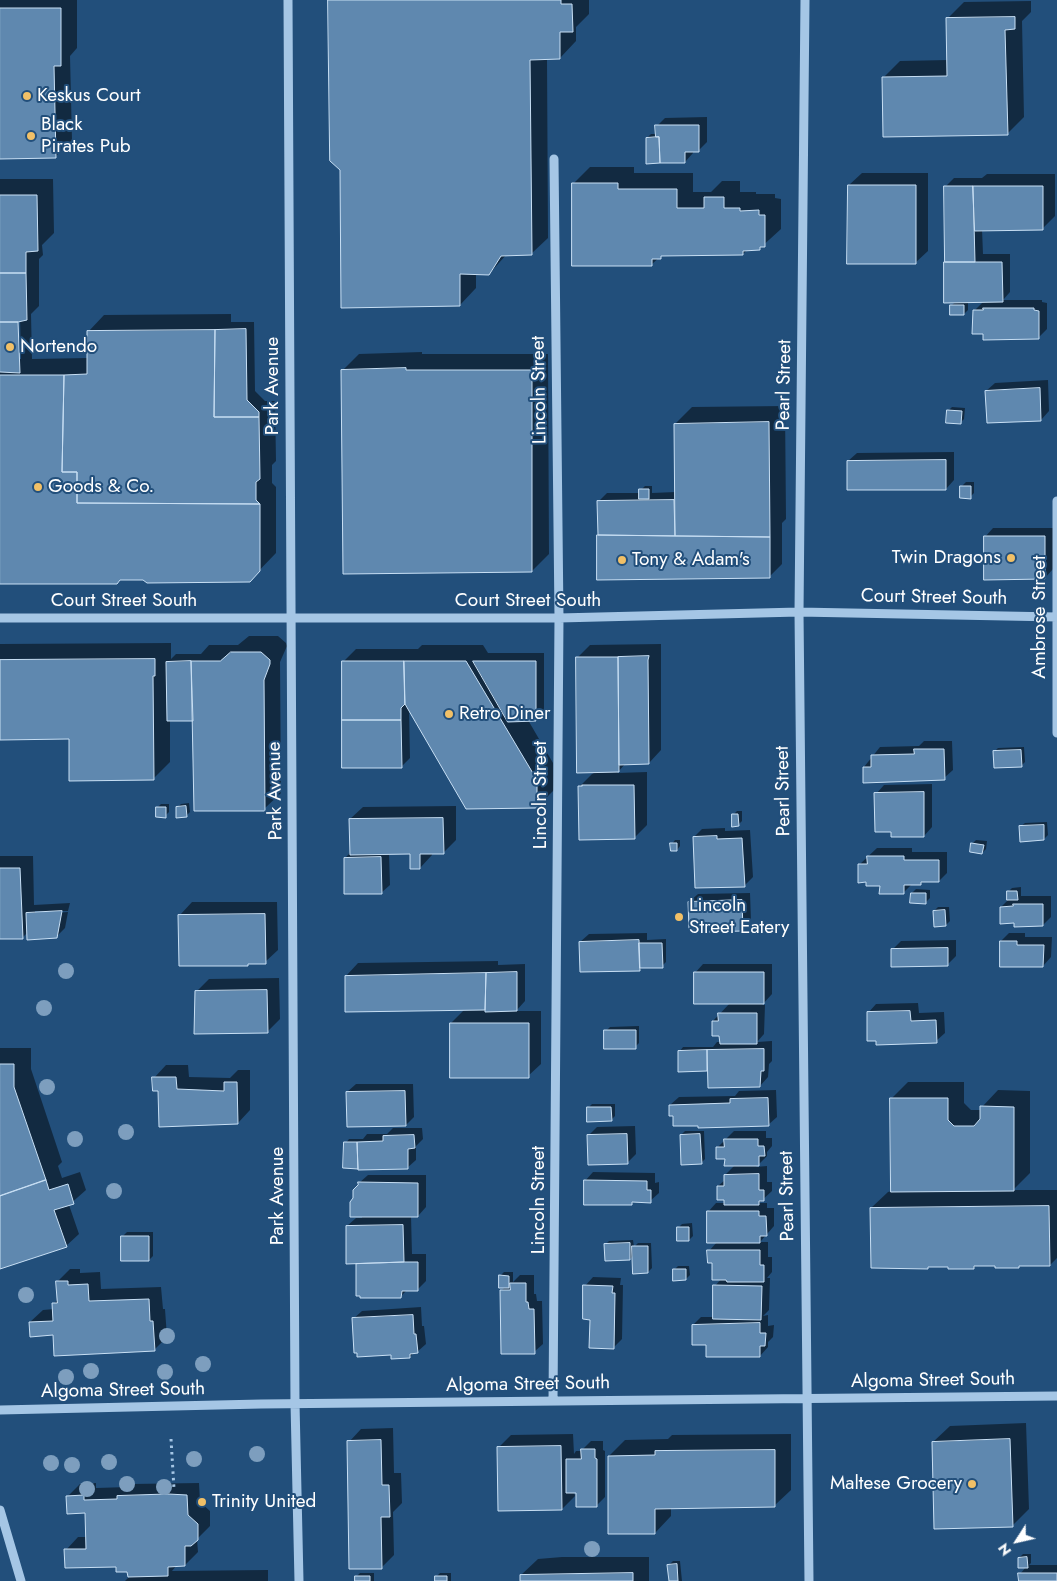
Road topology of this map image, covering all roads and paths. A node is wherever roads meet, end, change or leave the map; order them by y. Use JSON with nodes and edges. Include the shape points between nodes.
{"nodes":[{"id":1,"x":288,"y":0,"type":"edge"},
{"id":2,"x":805,"y":0,"type":"edge"},
{"id":3,"x":554,"y":160,"type":"dead end"},
{"id":4,"x":1057,"y":501,"type":"edge"},
{"id":5,"x":799,"y":612,"type":"junction"},
{"id":6,"x":1056,"y":617,"type":"edge"},
{"id":7,"x":0,"y":618,"type":"edge"},
{"id":8,"x":290,"y":618,"type":"junction"},
{"id":9,"x":559,"y":618,"type":"junction"},
{"id":10,"x":1057,"y":733,"type":"edge"},
{"id":11,"x":1057,"y":1396,"type":"edge"},
{"id":12,"x":806,"y":1398,"type":"junction"},
{"id":13,"x":553,"y":1400,"type":"junction"},
{"id":14,"x":295,"y":1404,"type":"junction"},
{"id":15,"x":0,"y":1410,"type":"edge"},
{"id":16,"x":171,"y":1439,"type":"dead end"},
{"id":17,"x":174,"y":1489,"type":"dead end"},
{"id":18,"x":0,"y":1510,"type":"edge"},
{"id":19,"x":21,"y":1581,"type":"edge"},
{"id":20,"x":299,"y":1581,"type":"edge"},
{"id":21,"x":809,"y":1581,"type":"edge"}],
"edges":[{"from":1,"to":8,"type":"street","name":"Park Avenue"},
{"from":2,"to":5,"type":"street","name":"Pearl Street"},
{"from":3,"to":9,"type":"street","name":"Lincoln Street"},
{"from":4,"to":6,"type":"street","name":"Ambrose Street"},
{"from":5,"to":6,"type":"street","name":"Court Street South"},
{"from":5,"to":9,"type":"street","name":"Court Street South"},
{"from":5,"to":12,"type":"street","name":"Pearl Street"},
{"from":6,"to":10,"type":"street","name":"Ambrose Street"},
{"from":7,"to":8,"type":"street","name":"Court Street South"},
{"from":8,"to":9,"type":"street","name":"Court Street South"},
{"from":8,"to":14,"type":"street","name":"Park Avenue"},
{"from":9,"to":13,"type":"street","name":"Lincoln Street"},
{"from":11,"to":12,"type":"street","name":"Algoma Street South"},
{"from":12,"to":13,"type":"street","name":"Algoma Street South"},
{"from":12,"to":21,"type":"street","name":"Pearl Street"},
{"from":13,"to":14,"type":"street","name":"Algoma Street South"},
{"from":14,"to":15,"type":"street","name":"Algoma Street South"},
{"from":14,"to":20,"type":"street","name":"Park Avenue"},
{"from":16,"to":17,"type":"path"},
{"from":18,"to":19,"type":"street"}]}
